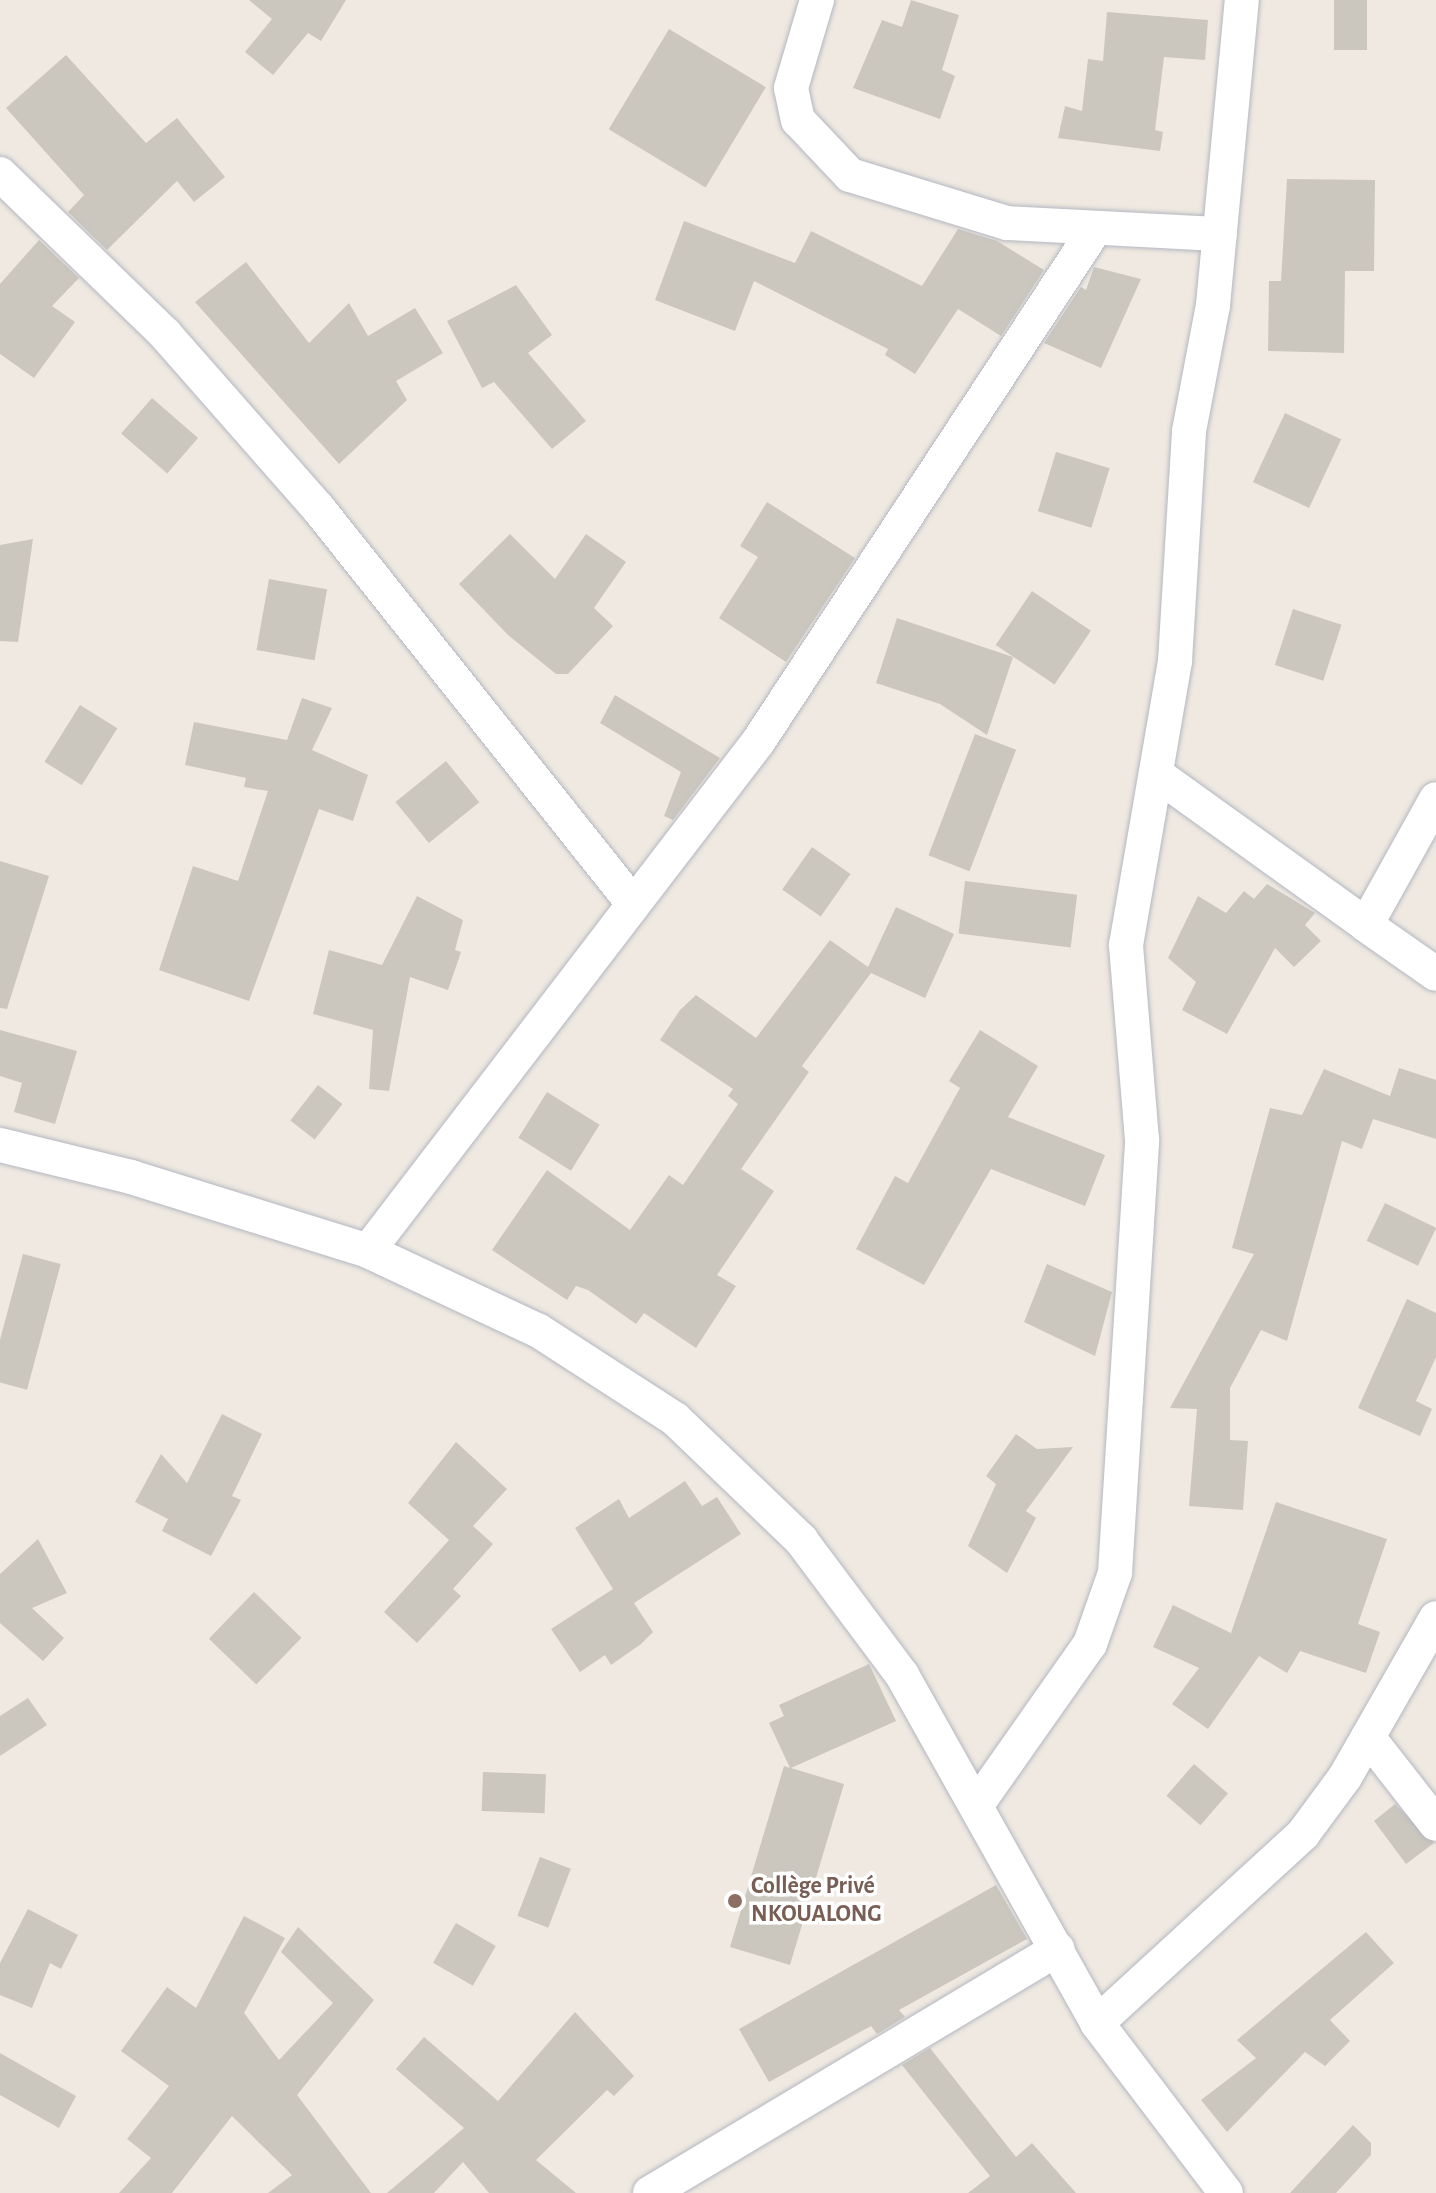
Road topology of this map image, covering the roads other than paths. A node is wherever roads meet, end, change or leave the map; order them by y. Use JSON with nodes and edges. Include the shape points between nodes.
{"nodes":[{"id":1,"x":817,"y":0,"type":"edge"},
{"id":2,"x":1242,"y":0,"type":"edge"},
{"id":3,"x":0,"y":174,"type":"edge"},
{"id":4,"x":1095,"y":229,"type":"junction"},
{"id":5,"x":1220,"y":234,"type":"junction"},
{"id":6,"x":1159,"y":776,"type":"junction"},
{"id":7,"x":1436,"y":799,"type":"edge"},
{"id":8,"x":631,"y":901,"type":"junction"},
{"id":9,"x":1366,"y":925,"type":"junction"},
{"id":10,"x":1436,"y":974,"type":"edge"},
{"id":11,"x":0,"y":1145,"type":"edge"},
{"id":12,"x":368,"y":1251,"type":"junction"},
{"id":13,"x":1436,"y":1618,"type":"edge"},
{"id":14,"x":1368,"y":1737,"type":"junction"},
{"id":15,"x":976,"y":1806,"type":"junction"},
{"id":16,"x":1436,"y":1824,"type":"edge"},
{"id":17,"x":1057,"y":1949,"type":"junction"},
{"id":18,"x":1097,"y":2023,"type":"junction"},
{"id":19,"x":1218,"y":2191,"type":"edge"},
{"id":20,"x":650,"y":2193,"type":"edge"}],
"edges":[{"from":1,"to":4,"type":"street","via":[[791,88],[798,120],[850,175],[1007,223]]},
{"from":2,"to":5,"type":"street"},
{"from":3,"to":8,"type":"street","via":[[165,334],[318,508]]},
{"from":4,"to":5,"type":"street"},
{"from":4,"to":8,"type":"street","via":[[758,742]]},
{"from":5,"to":6,"type":"street","via":[[1189,431],[1175,661]]},
{"from":6,"to":9,"type":"street"},
{"from":6,"to":15,"type":"street","via":[[1126,945],[1142,1140],[1115,1573],[1090,1644]]},
{"from":7,"to":9,"type":"street"},
{"from":8,"to":12,"type":"street"},
{"from":9,"to":10,"type":"street"},
{"from":11,"to":12,"type":"street","via":[[131,1177]]},
{"from":12,"to":15,"type":"street","via":[[539,1331],[675,1419],[801,1540],[902,1675]]},
{"from":13,"to":14,"type":"street"},
{"from":14,"to":16,"type":"street"},
{"from":14,"to":18,"type":"street","via":[[1303,1834]]},
{"from":15,"to":17,"type":"street"},
{"from":17,"to":18,"type":"street"},
{"from":17,"to":20,"type":"street"},
{"from":18,"to":19,"type":"street"}]}
